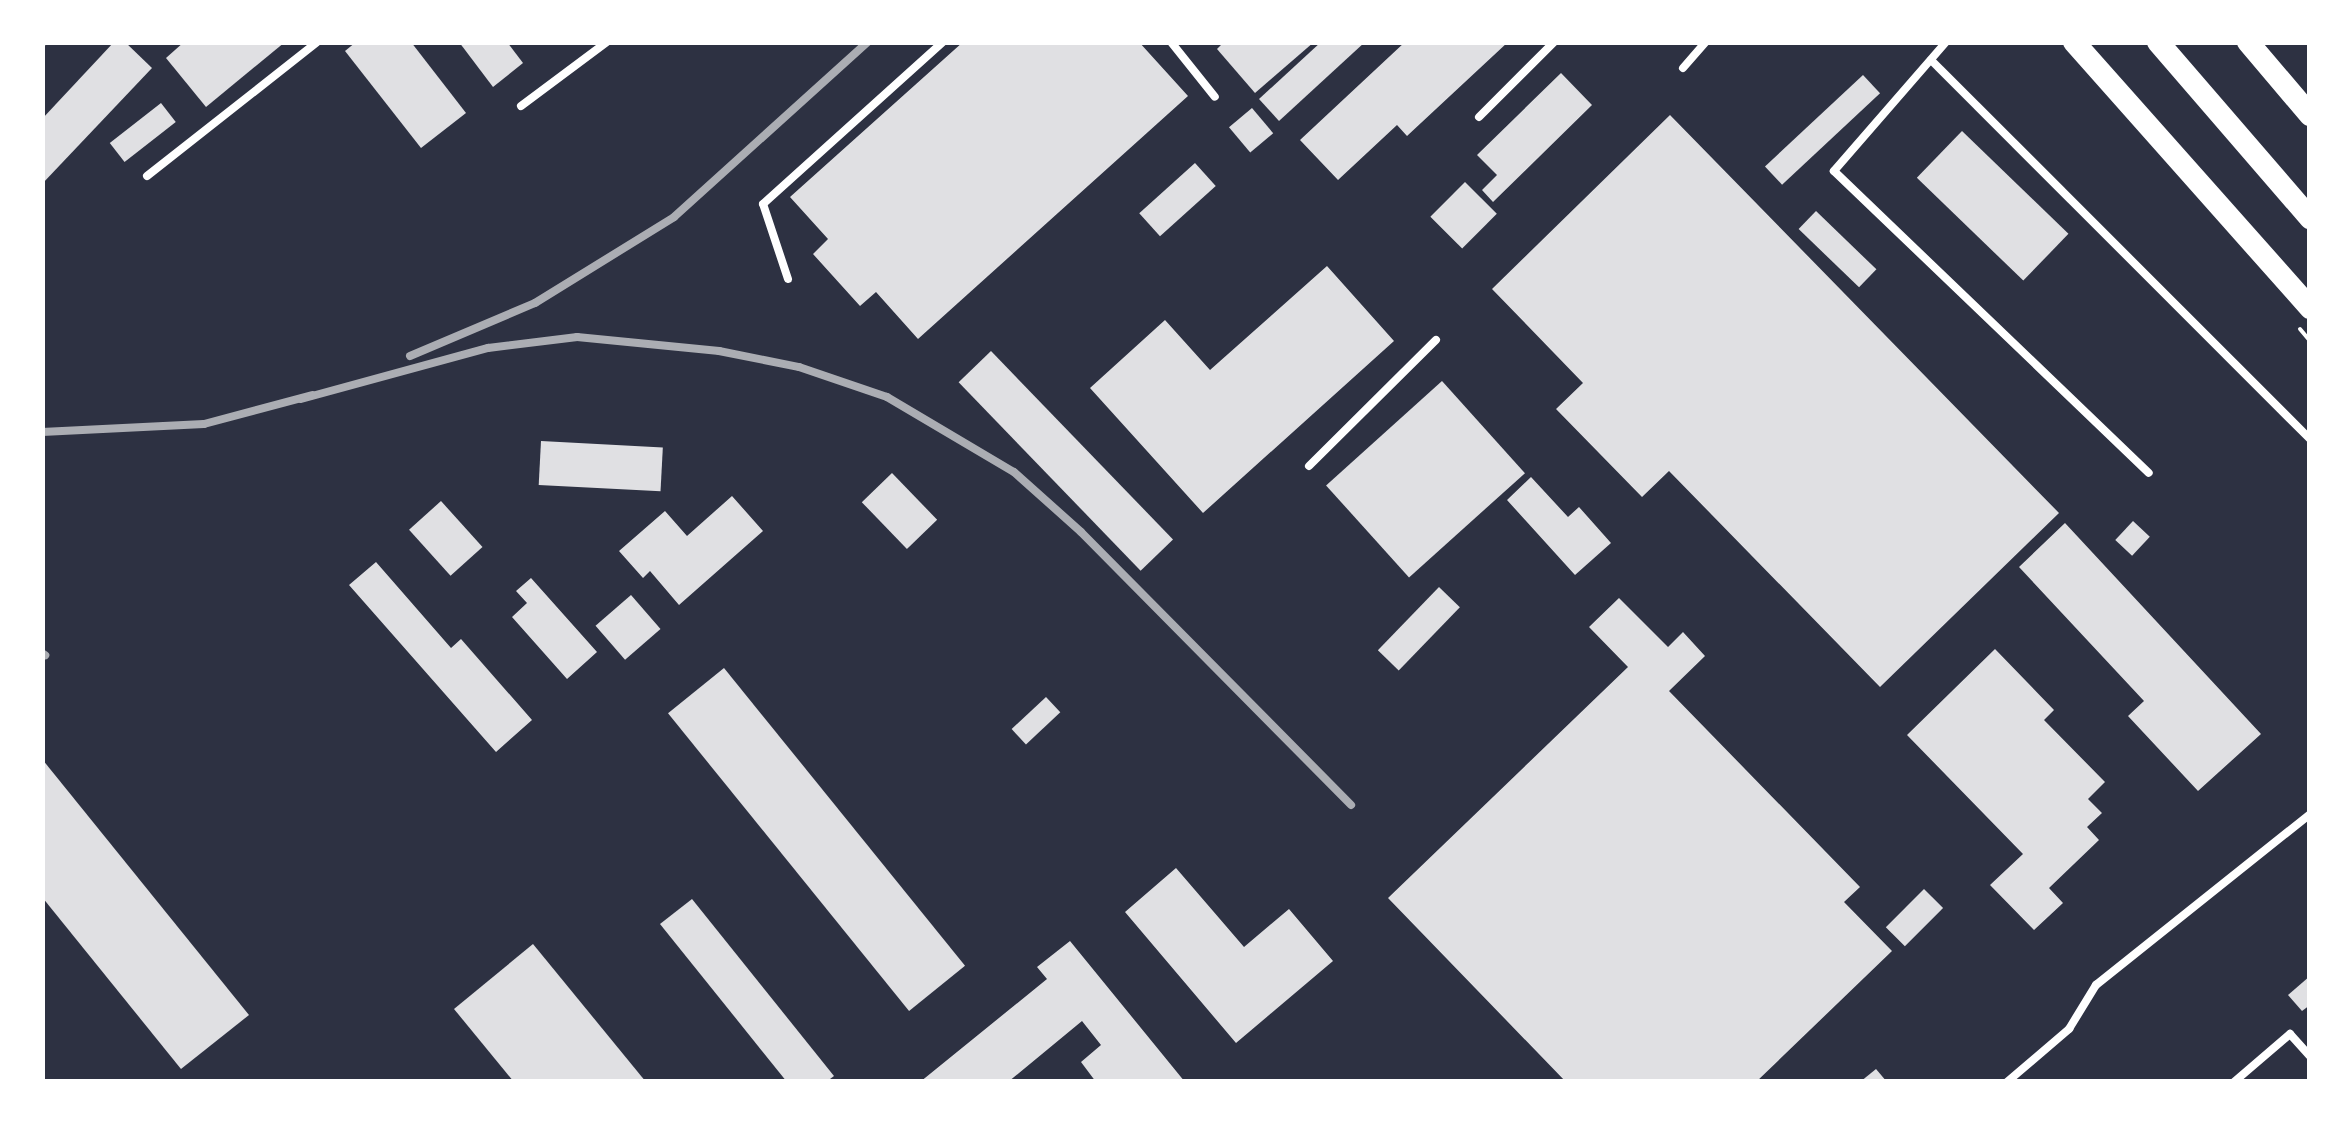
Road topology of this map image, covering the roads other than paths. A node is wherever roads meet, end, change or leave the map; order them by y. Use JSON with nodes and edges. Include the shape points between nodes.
{"nodes":[{"id":1,"x":317,"y":42,"type":"edge"},
{"id":2,"x":606,"y":42,"type":"edge"},
{"id":3,"x":943,"y":42,"type":"edge"},
{"id":4,"x":1171,"y":42,"type":"edge"},
{"id":5,"x":1554,"y":42,"type":"edge"},
{"id":6,"x":1706,"y":42,"type":"edge"},
{"id":7,"x":1946,"y":42,"type":"edge"},
{"id":8,"x":2074,"y":42,"type":"edge"},
{"id":9,"x":2158,"y":42,"type":"edge"},
{"id":10,"x":2248,"y":42,"type":"edge"},
{"id":11,"x":1930,"y":60,"type":"junction"},
{"id":12,"x":1683,"y":68,"type":"dead end"},
{"id":13,"x":1215,"y":97,"type":"dead end"},
{"id":14,"x":521,"y":106,"type":"dead end"},
{"id":15,"x":2310,"y":115,"type":"edge"},
{"id":16,"x":1480,"y":116,"type":"dead end"},
{"id":17,"x":147,"y":176,"type":"dead end"},
{"id":18,"x":2310,"y":218,"type":"edge"},
{"id":19,"x":788,"y":279,"type":"dead end"},
{"id":20,"x":2310,"y":308,"type":"edge"},
{"id":21,"x":1436,"y":340,"type":"dead end"},
{"id":22,"x":2310,"y":439,"type":"edge"},
{"id":23,"x":1308,"y":466,"type":"dead end"},
{"id":24,"x":2149,"y":472,"type":"dead end"},
{"id":25,"x":2310,"y":814,"type":"edge"},
{"id":26,"x":2310,"y":1056,"type":"edge"},
{"id":27,"x":2007,"y":1082,"type":"edge"},
{"id":28,"x":2234,"y":1082,"type":"edge"}],
"edges":[{"from":1,"to":17,"type":"lane"},
{"from":2,"to":14,"type":"lane"},
{"from":3,"to":19,"type":"lane","via":[[763,204]]},
{"from":4,"to":13,"type":"lane"},
{"from":5,"to":16,"type":"lane"},
{"from":6,"to":12,"type":"lane"},
{"from":7,"to":11,"type":"lane"},
{"from":8,"to":20,"type":"main road"},
{"from":9,"to":18,"type":"main road"},
{"from":10,"to":15,"type":"main road"},
{"from":11,"to":22,"type":"lane"},
{"from":11,"to":24,"type":"lane","via":[[1834,171]]},
{"from":21,"to":23,"type":"lane"},
{"from":25,"to":27,"type":"lane","via":[[2096,985],[2069,1029]]},
{"from":26,"to":28,"type":"lane","via":[[2290,1034]]}]}
